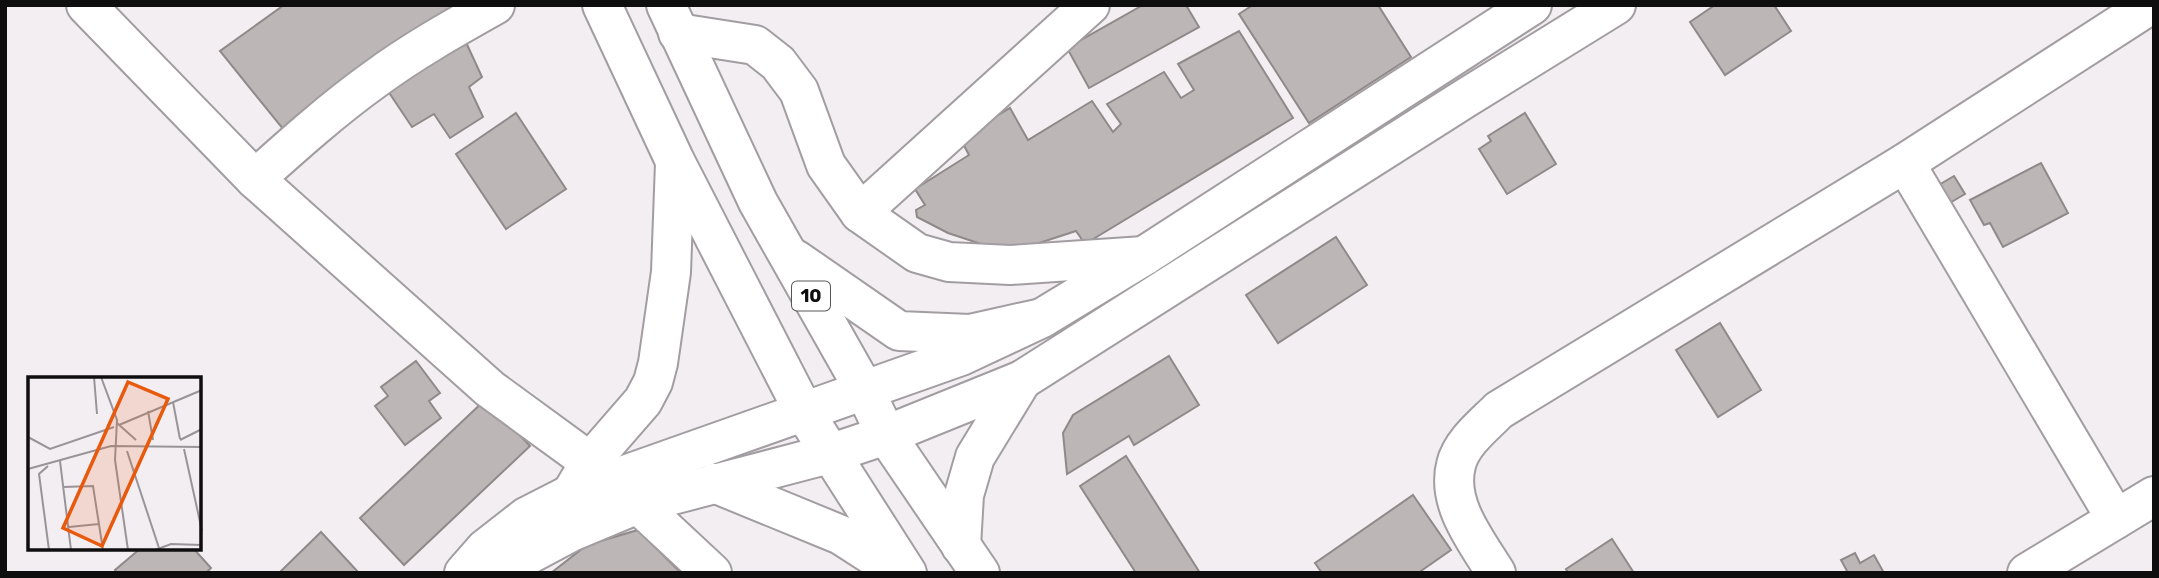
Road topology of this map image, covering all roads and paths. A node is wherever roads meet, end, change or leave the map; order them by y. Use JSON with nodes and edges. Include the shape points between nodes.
{"nodes":[{"id":1,"x":86,"y":5,"type":"edge"},
{"id":2,"x":495,"y":5,"type":"edge"},
{"id":3,"x":602,"y":5,"type":"edge"},
{"id":4,"x":1090,"y":5,"type":"edge"},
{"id":5,"x":1532,"y":5,"type":"edge"},
{"id":6,"x":1616,"y":5,"type":"edge"},
{"id":7,"x":2150,"y":5,"type":"edge"},
{"id":8,"x":672,"y":19,"type":"edge"},
{"id":9,"x":675,"y":161,"type":"junction"},
{"id":10,"x":1905,"y":163,"type":"junction"},
{"id":11,"x":255,"y":179,"type":"junction"},
{"id":12,"x":860,"y":213,"type":"junction"},
{"id":13,"x":786,"y":252,"type":"junction"},
{"id":14,"x":1144,"y":256,"type":"junction"},
{"id":15,"x":1042,"y":318,"type":"junction"},
{"id":16,"x":1021,"y":380,"type":"junction"},
{"id":17,"x":865,"y":391,"type":"junction"},
{"id":18,"x":804,"y":412,"type":"junction"},
{"id":19,"x":886,"y":435,"type":"junction"},
{"id":20,"x":829,"y":454,"type":"junction"},
{"id":21,"x":590,"y":462,"type":"junction"},
{"id":22,"x":714,"y":483,"type":"junction"},
{"id":23,"x":571,"y":494,"type":"junction"},
{"id":24,"x":2154,"y":496,"type":"edge"},
{"id":25,"x":638,"y":504,"type":"junction"},
{"id":26,"x":2116,"y":519,"type":"junction"},
{"id":27,"x":970,"y":559,"type":"edge"},
{"id":28,"x":464,"y":573,"type":"edge"},
{"id":29,"x":494,"y":573,"type":"edge"},
{"id":30,"x":712,"y":573,"type":"edge"},
{"id":31,"x":900,"y":573,"type":"edge"},
{"id":32,"x":906,"y":573,"type":"edge"},
{"id":33,"x":1496,"y":573,"type":"edge"},
{"id":34,"x":2027,"y":573,"type":"edge"}],
"edges":[{"from":1,"to":11,"type":"main road"},
{"from":2,"to":11,"type":"main road","via":[[376,78]]},
{"from":3,"to":9,"type":"main road"},
{"from":4,"to":12,"type":"main road"},
{"from":5,"to":14,"type":"main road"},
{"from":6,"to":16,"type":"main road"},
{"from":7,"to":10,"type":"main road"},
{"from":8,"to":12,"type":"main road","via":[[755,45],[778,63],[799,91],[826,165]]},
{"from":8,"to":13,"type":"main road","number":"10"},
{"from":9,"to":18,"type":"main road"},
{"from":9,"to":21,"type":"main road","via":[[671,272],[653,382]]},
{"from":10,"to":26,"type":"main road"},
{"from":10,"to":33,"type":"main road","via":[[1499,411],[1470,439],[1455,464],[1455,494],[1468,530]]},
{"from":11,"to":21,"type":"main road","via":[[491,389]]},
{"from":12,"to":14,"type":"main road","via":[[917,253],[949,262],[1010,265]]},
{"from":13,"to":15,"type":"main road","via":[[899,331],[970,334]]},
{"from":13,"to":17,"type":"main road","number":"10"},
{"from":14,"to":15,"type":"main road"},
{"from":15,"to":17,"type":"main road","via":[[961,356]]},
{"from":16,"to":19,"type":"main road"},
{"from":16,"to":27,"type":"main road","via":[[975,457],[964,495]]},
{"from":17,"to":18,"type":"main road"},
{"from":17,"to":19,"type":"main road","number":"10"},
{"from":18,"to":20,"type":"main road"},
{"from":18,"to":23,"type":"main road"},
{"from":19,"to":20,"type":"main road"},
{"from":19,"to":27,"type":"main road","number":"10"},
{"from":20,"to":22,"type":"main road"},
{"from":20,"to":32,"type":"main road"},
{"from":21,"to":23,"type":"main road"},
{"from":22,"to":25,"type":"main road"},
{"from":22,"to":31,"type":"main road","via":[[841,535]]},
{"from":23,"to":28,"type":"main road","via":[[526,517],[485,549]]},
{"from":24,"to":26,"type":"main road"},
{"from":25,"to":29,"type":"main road","via":[[571,532]]},
{"from":25,"to":30,"type":"main road"},
{"from":26,"to":34,"type":"main road"}]}
